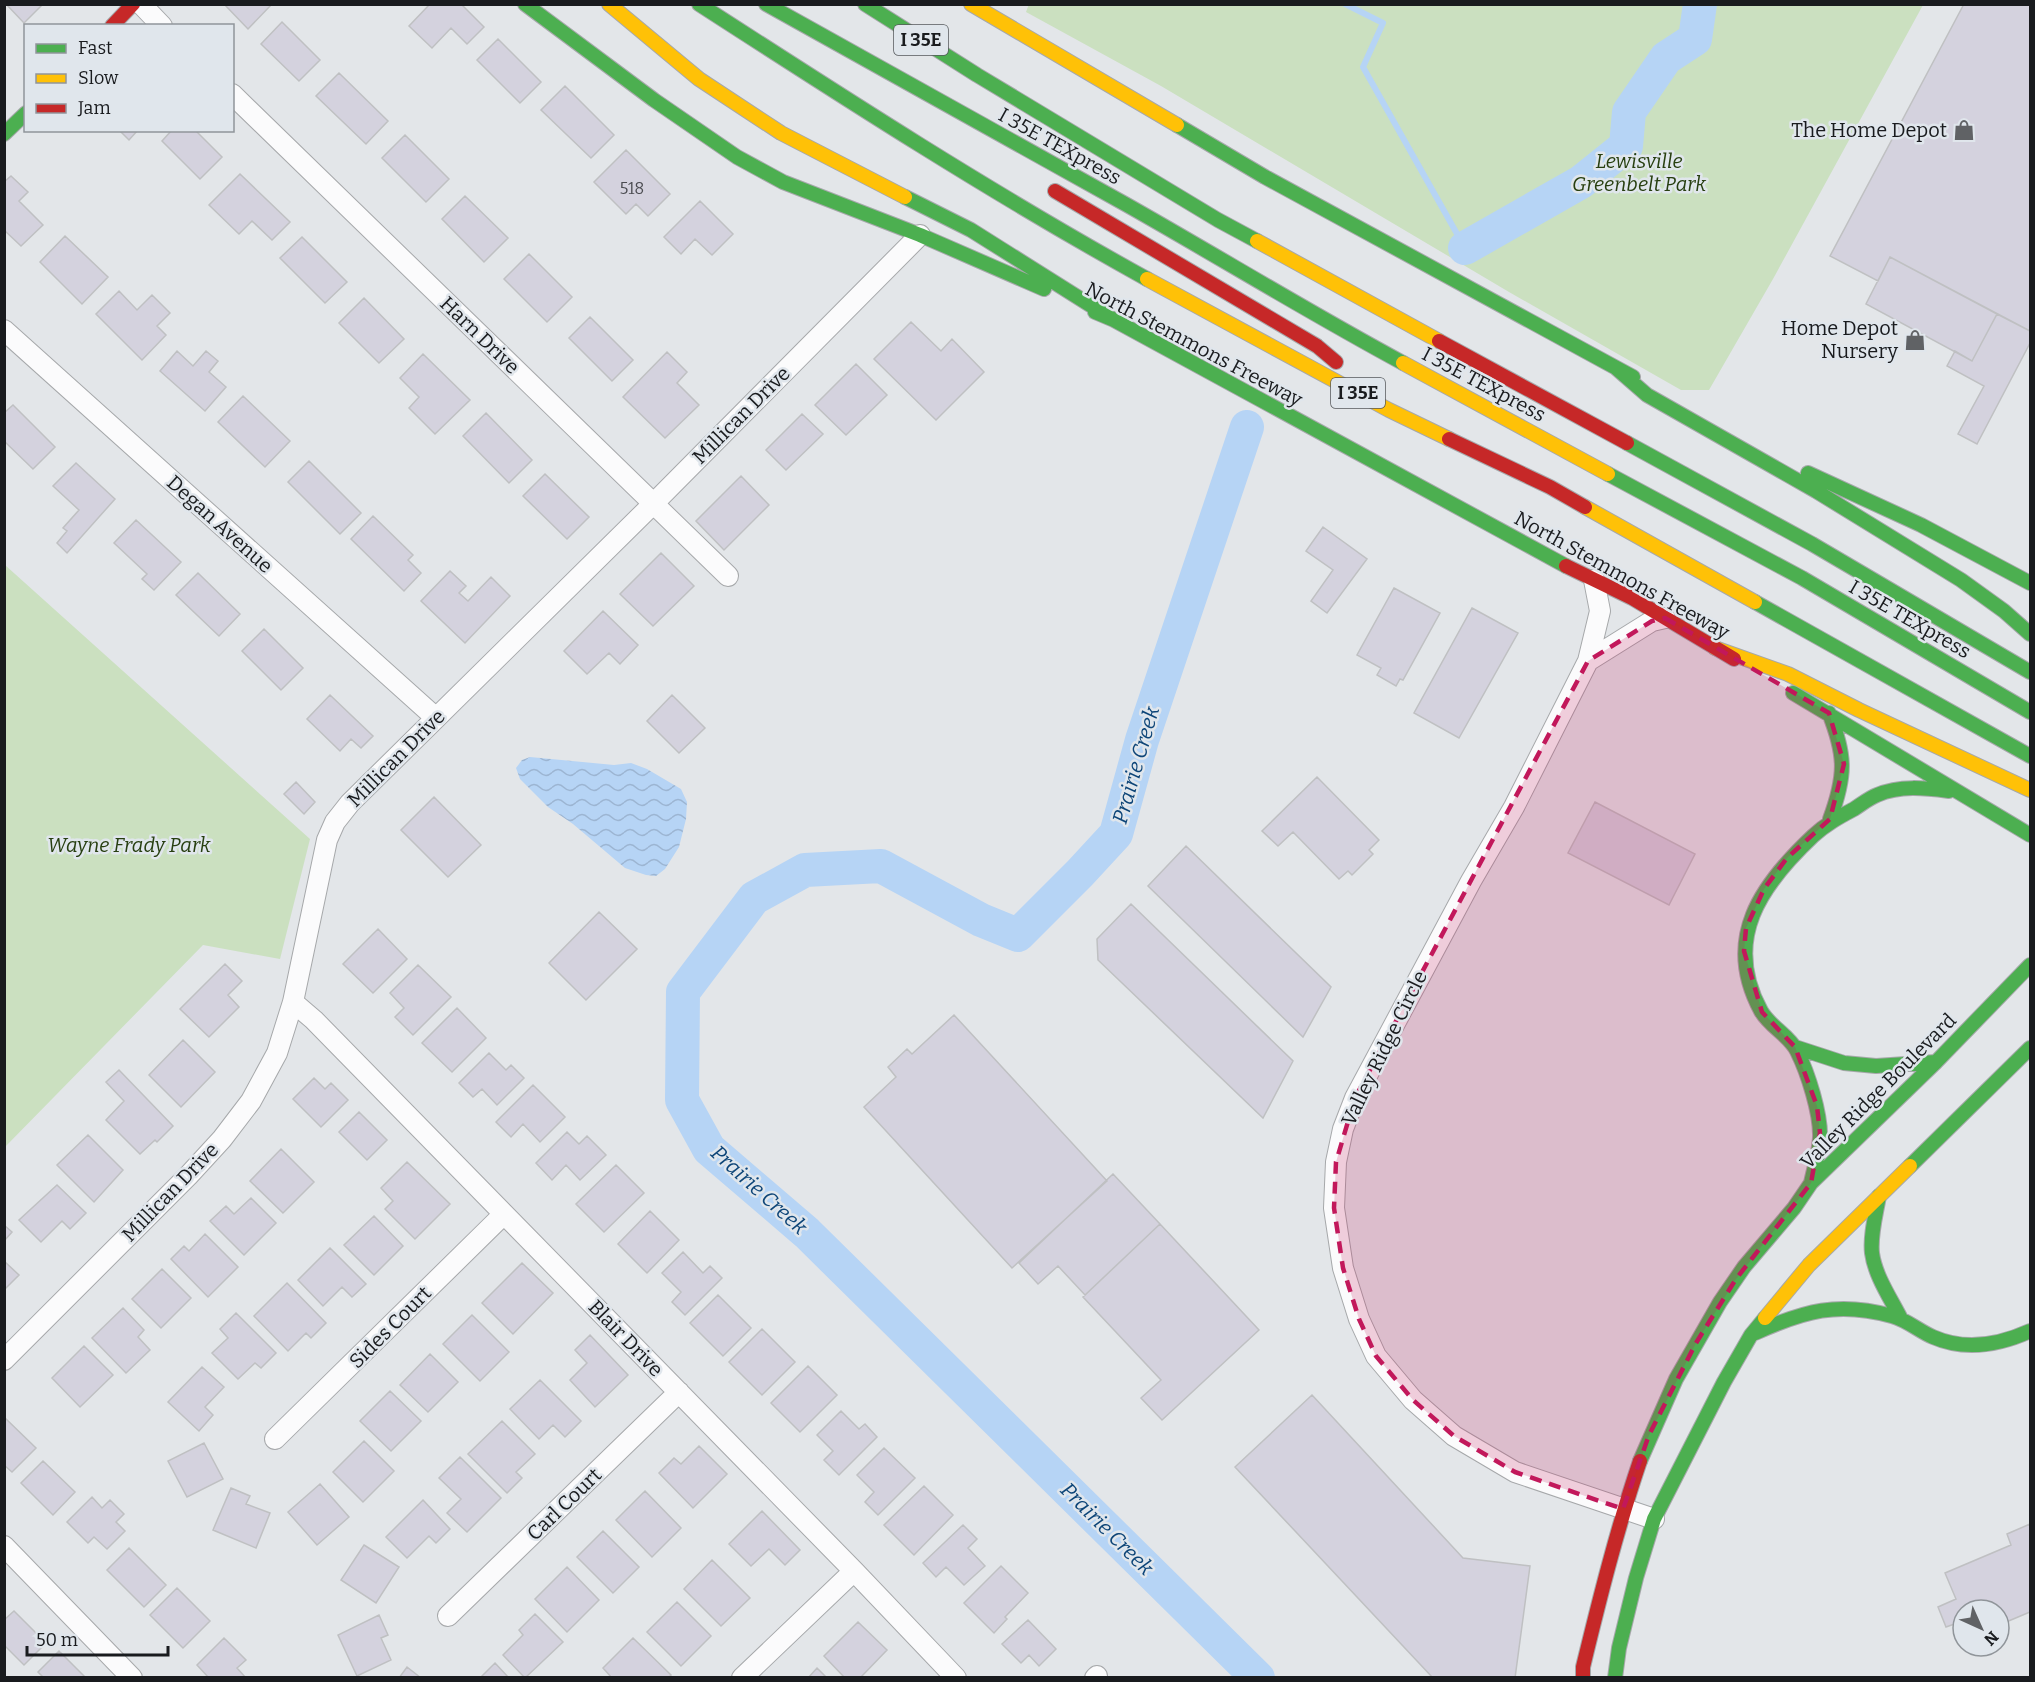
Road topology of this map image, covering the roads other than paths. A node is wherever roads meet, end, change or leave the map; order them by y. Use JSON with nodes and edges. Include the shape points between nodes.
{"nodes":[{"id":1,"x":133,"y":4,"type":"edge"},
{"id":2,"x":141,"y":4,"type":"edge"},
{"id":3,"x":525,"y":4,"type":"edge"},
{"id":4,"x":609,"y":4,"type":"edge"},
{"id":5,"x":699,"y":4,"type":"edge"},
{"id":6,"x":766,"y":4,"type":"edge"},
{"id":7,"x":865,"y":4,"type":"edge"},
{"id":8,"x":971,"y":4,"type":"edge"},
{"id":9,"x":114,"y":24,"type":"edge"},
{"id":10,"x":160,"y":24,"type":"edge"},
{"id":11,"x":936,"y":66,"type":"dead end"},
{"id":12,"x":977,"y":75,"type":"junction"},
{"id":13,"x":918,"y":91,"type":"junction"},
{"id":14,"x":234,"y":96,"type":"edge"},
{"id":15,"x":24,"y":114,"type":"edge"},
{"id":16,"x":4,"y":134,"type":"edge"},
{"id":17,"x":984,"y":141,"type":"dead end"},
{"id":18,"x":1041,"y":183,"type":"dead end"},
{"id":19,"x":920,"y":235,"type":"junction"},
{"id":20,"x":1114,"y":320,"type":"junction"},
{"id":21,"x":4,"y":330,"type":"edge"},
{"id":22,"x":1616,"y":368,"type":"junction"},
{"id":23,"x":1389,"y":410,"type":"junction"},
{"id":24,"x":653,"y":504,"type":"junction"},
{"id":25,"x":728,"y":576,"type":"dead end"},
{"id":26,"x":1594,"y":580,"type":"junction"},
{"id":27,"x":2031,"y":583,"type":"edge"},
{"id":28,"x":1665,"y":618,"type":"junction"},
{"id":29,"x":2031,"y":634,"type":"edge"},
{"id":30,"x":1715,"y":648,"type":"junction"},
{"id":31,"x":1588,"y":661,"type":"junction"},
{"id":32,"x":2031,"y":672,"type":"edge"},
{"id":33,"x":2031,"y":712,"type":"edge"},
{"id":34,"x":1829,"y":714,"type":"junction"},
{"id":35,"x":436,"y":718,"type":"junction"},
{"id":36,"x":2031,"y":756,"type":"edge"},
{"id":37,"x":2031,"y":790,"type":"edge"},
{"id":38,"x":1959,"y":793,"type":"junction"},
{"id":39,"x":1830,"y":819,"type":"junction"},
{"id":40,"x":2031,"y":835,"type":"edge"},
{"id":41,"x":2031,"y":965,"type":"edge"},
{"id":42,"x":293,"y":1002,"type":"junction"},
{"id":43,"x":1795,"y":1047,"type":"junction"},
{"id":44,"x":2031,"y":1048,"type":"edge"},
{"id":45,"x":1936,"y":1062,"type":"junction"},
{"id":46,"x":1811,"y":1183,"type":"junction"},
{"id":47,"x":1880,"y":1196,"type":"junction"},
{"id":48,"x":504,"y":1214,"type":"junction"},
{"id":49,"x":1901,"y":1319,"type":"junction"},
{"id":50,"x":2031,"y":1331,"type":"edge"},
{"id":51,"x":1751,"y":1335,"type":"junction"},
{"id":52,"x":4,"y":1360,"type":"edge"},
{"id":53,"x":679,"y":1392,"type":"junction"},
{"id":54,"x":275,"y":1439,"type":"dead end"},
{"id":55,"x":1623,"y":1509,"type":"junction"},
{"id":56,"x":1654,"y":1519,"type":"junction"},
{"id":57,"x":4,"y":1546,"type":"edge"},
{"id":58,"x":854,"y":1571,"type":"junction"},
{"id":59,"x":448,"y":1616,"type":"dead end"},
{"id":60,"x":132,"y":1677,"type":"edge"},
{"id":61,"x":742,"y":1677,"type":"edge"},
{"id":62,"x":956,"y":1677,"type":"edge"},
{"id":63,"x":1583,"y":1677,"type":"edge"},
{"id":64,"x":1615,"y":1677,"type":"edge"}],
"edges":[{"from":1,"to":9,"type":"main road"},
{"from":2,"to":10,"type":"street"},
{"from":3,"to":19,"type":"main road","name":"North Stemmons Freeway","via":[[737,157],[783,182]]},
{"from":4,"to":20,"type":"main road","via":[[699,80],[781,133],[971,230]]},
{"from":5,"to":23,"type":"main road","name":"North Stemmons Freeway","number":"I 35E","via":[[1059,230]]},
{"from":6,"to":13,"type":"main road"},
{"from":7,"to":12,"type":"main road","number":"I 35E"},
{"from":8,"to":22,"type":"main road","via":[[1266,177]]},
{"from":11,"to":12,"type":"main road"},
{"from":12,"to":32,"type":"main road","number":"I 35E","via":[[1218,220],[1812,544]]},
{"from":13,"to":17,"type":"main road"},
{"from":13,"to":33,"type":"main road","name":"I 35E TEXpress","via":[[1128,206],[1330,324],[1802,578]]},
{"from":14,"to":24,"type":"street","name":"Harn Drive"},
{"from":15,"to":16,"type":"main road"},
{"from":18,"to":23,"type":"main road","via":[[1317,346]]},
{"from":19,"to":20,"type":"main road","name":"North Stemmons Freeway"},
{"from":19,"to":24,"type":"street","name":"Millican Drive"},
{"from":20,"to":26,"type":"main road","name":"North Stemmons Freeway"},
{"from":21,"to":35,"type":"street","name":"Degan Avenue"},
{"from":22,"to":27,"type":"main road","via":[[1791,466],[1880,504]]},
{"from":22,"to":29,"type":"main road","via":[[1647,394],[1875,525],[2013,617]]},
{"from":23,"to":36,"type":"main road","name":"North Stemmons Freeway","number":"I 35E","via":[[1550,487]]},
{"from":24,"to":25,"type":"street","name":"Harn Drive"},
{"from":24,"to":35,"type":"street","name":"Millican Drive"},
{"from":26,"to":28,"type":"main road","name":"North Stemmons Freeway"},
{"from":26,"to":31,"type":"street","name":"Valley Ridge Circle","via":[[1600,611]]},
{"from":28,"to":30,"type":"main road","name":"North Stemmons Freeway"},
{"from":28,"to":31,"type":"street","via":[[1652,621]]},
{"from":30,"to":34,"type":"main road","name":"North Stemmons Freeway"},
{"from":30,"to":37,"type":"main road","via":[[1788,674]]},
{"from":31,"to":55,"type":"street","name":"Valley Ridge Circle","via":[[1514,807],[1355,1098],[1336,1162],[1334,1208],[1343,1268],[1359,1319],[1376,1356],[1413,1400],[1455,1436],[1515,1472]]},
{"from":34,"to":38,"type":"main road","name":"North Stemmons Freeway"},
{"from":34,"to":39,"type":"main road","via":[[1844,764]]},
{"from":35,"to":42,"type":"street","name":"Millican Drive","via":[[350,803],[336,822],[327,840]]},
{"from":38,"to":39,"type":"main road","via":[[1895,789]]},
{"from":38,"to":40,"type":"main road","name":"North Stemmons Freeway"},
{"from":39,"to":43,"type":"main road","via":[[1787,858],[1764,889],[1746,928],[1748,977],[1762,1012]]},
{"from":41,"to":45,"type":"main road","name":"Valley Ridge Boulevard"},
{"from":42,"to":48,"type":"street","name":"Blair Drive"},
{"from":42,"to":52,"type":"street","name":"Millican Drive","via":[[277,1053],[251,1101],[222,1139]]},
{"from":43,"to":45,"type":"main road","via":[[1844,1063],[1876,1066]]},
{"from":43,"to":46,"type":"main road","via":[[1817,1106],[1820,1132]]},
{"from":44,"to":47,"type":"main road"},
{"from":45,"to":46,"type":"main road","name":"Valley Ridge Boulevard"},
{"from":46,"to":55,"type":"main road","name":"Valley Ridge Boulevard","via":[[1736,1279],[1696,1343],[1650,1436]]},
{"from":47,"to":49,"type":"main road","via":[[1872,1253],[1875,1269]]},
{"from":47,"to":51,"type":"main road","via":[[1809,1264]]},
{"from":48,"to":53,"type":"street","name":"Blair Drive"},
{"from":48,"to":54,"type":"street","name":"Sides Court"},
{"from":49,"to":50,"type":"main road","via":[[1934,1338],[1965,1347],[1995,1344]]},
{"from":49,"to":51,"type":"main road","via":[[1853,1309],[1823,1309],[1805,1311]]},
{"from":51,"to":56,"type":"main road"},
{"from":53,"to":58,"type":"street","name":"Blair Drive"},
{"from":53,"to":59,"type":"street","name":"Carl Court"},
{"from":55,"to":56,"type":"street","name":"Valley Ridge Circle"},
{"from":55,"to":63,"type":"main road","name":"Valley Ridge Boulevard"},
{"from":56,"to":64,"type":"main road","via":[[1636,1578]]},
{"from":57,"to":60,"type":"street"},
{"from":58,"to":61,"type":"street"},
{"from":58,"to":62,"type":"street","name":"Blair Drive"}]}
